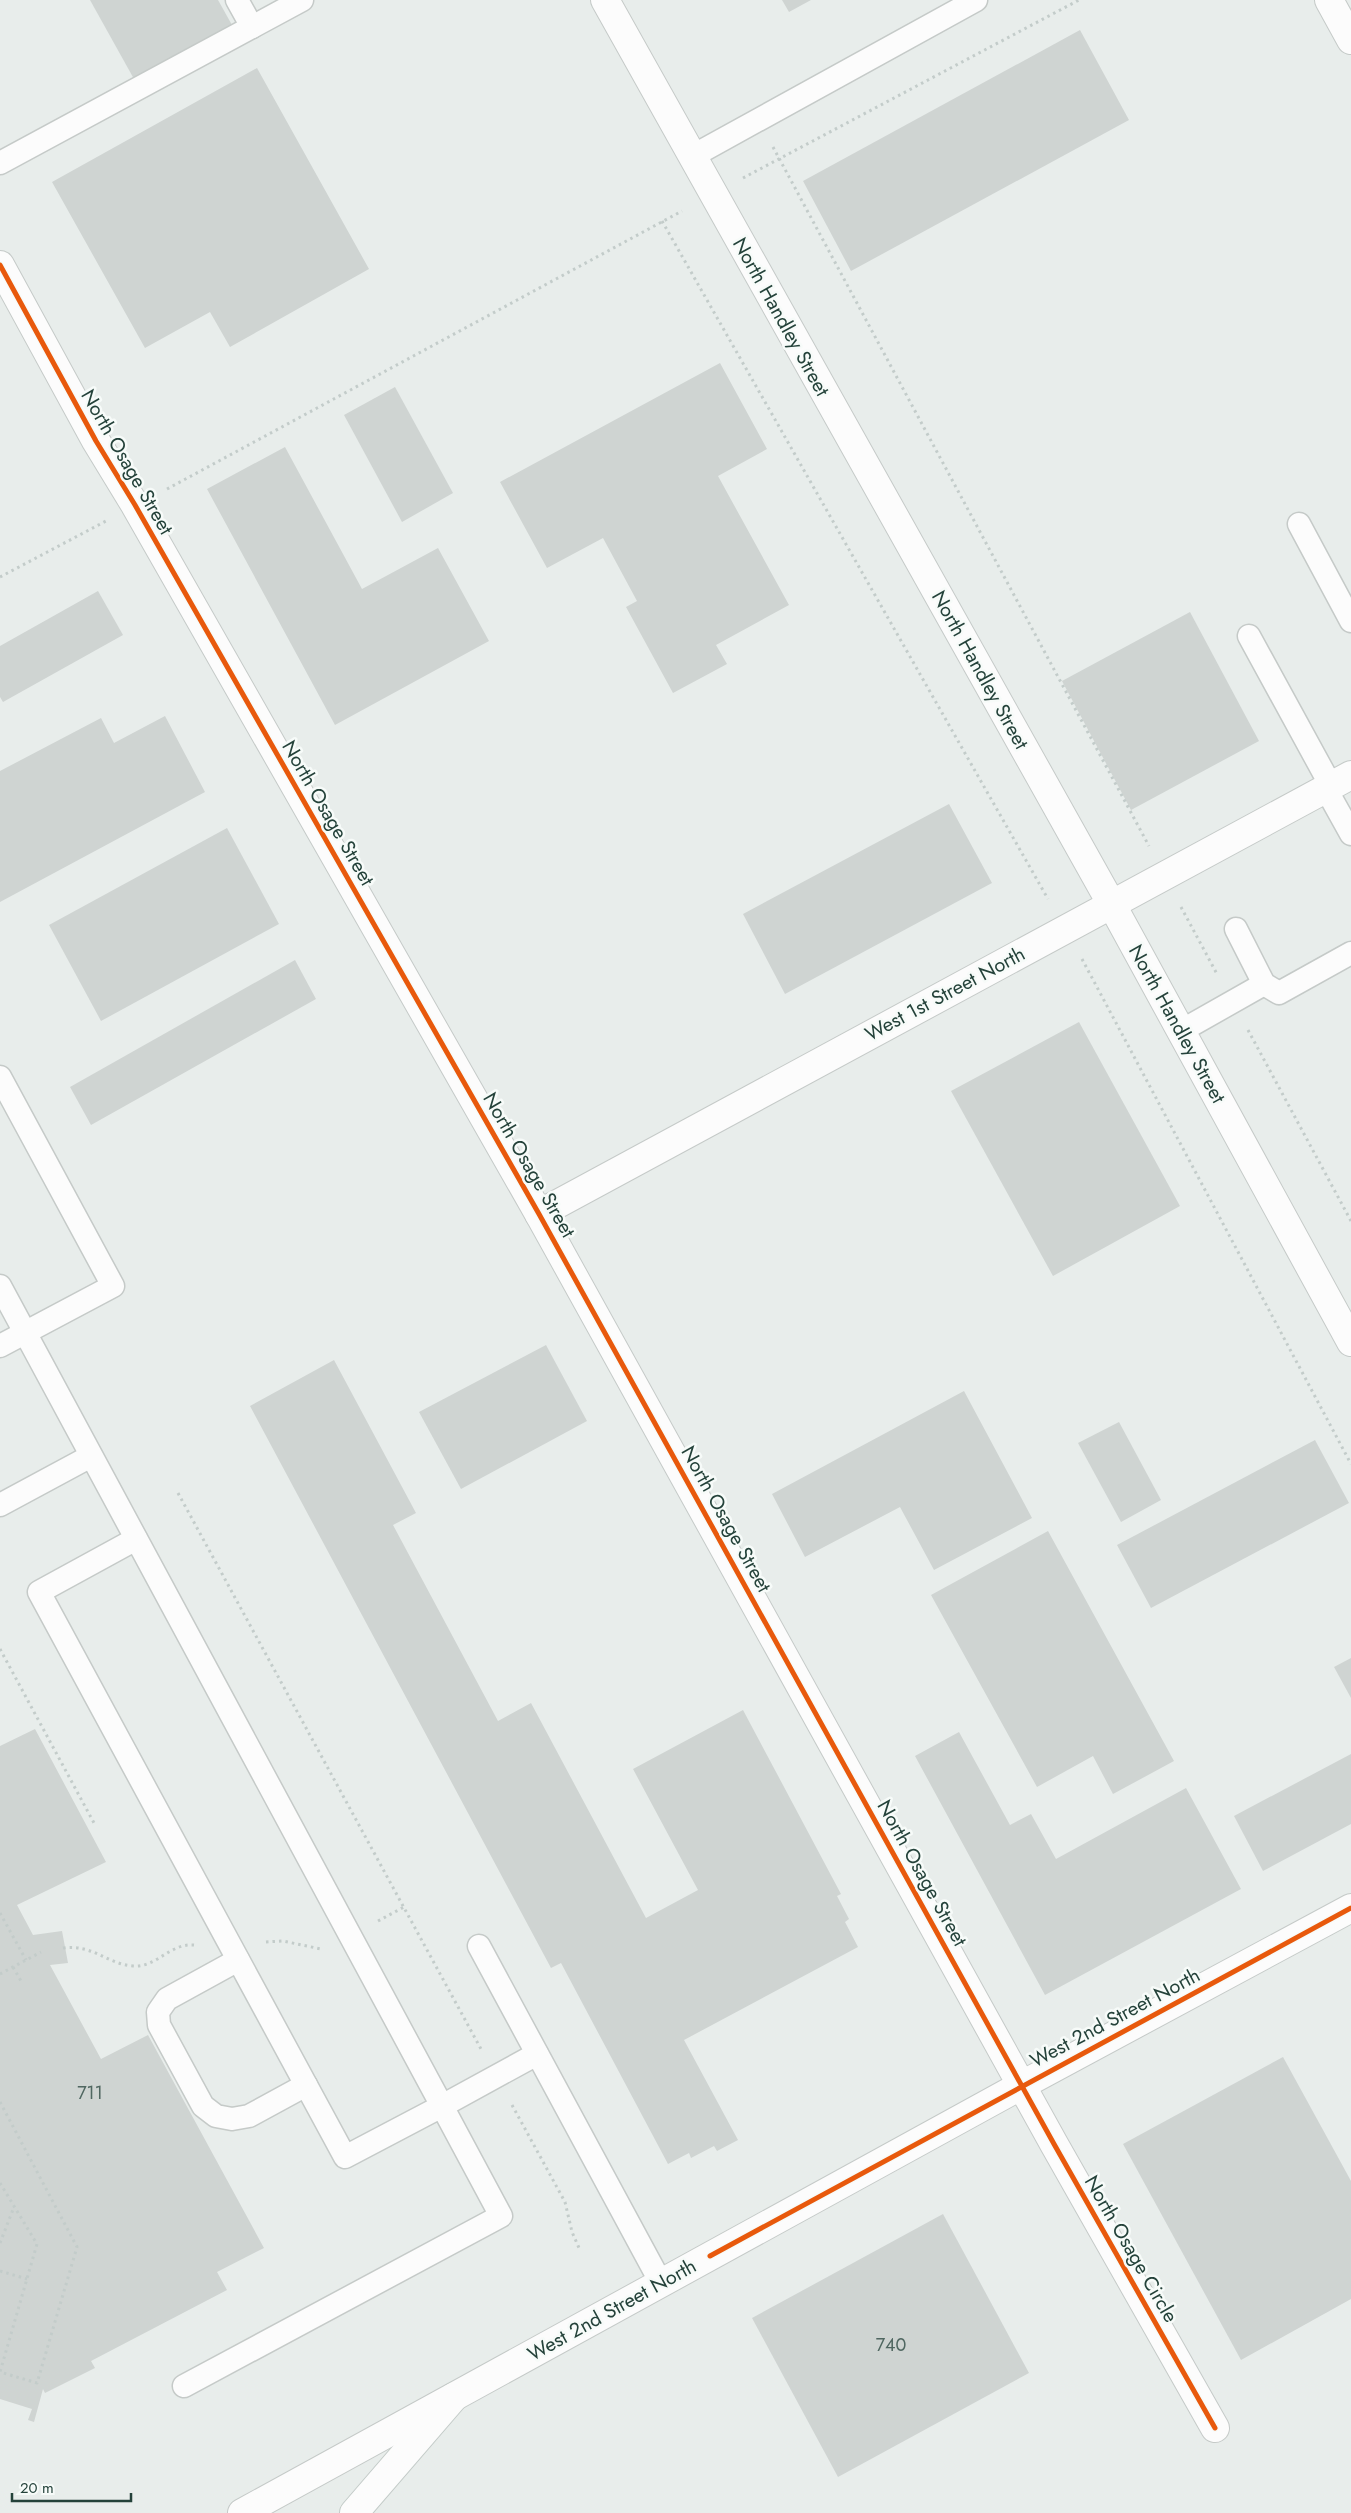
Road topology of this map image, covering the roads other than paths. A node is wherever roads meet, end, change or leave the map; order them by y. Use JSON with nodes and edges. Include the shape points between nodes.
{"nodes":[{"id":1,"x":237,"y":0,"type":"edge"},
{"id":2,"x":302,"y":0,"type":"edge"},
{"id":3,"x":605,"y":0,"type":"edge"},
{"id":4,"x":976,"y":0,"type":"edge"},
{"id":5,"x":1329,"y":0,"type":"edge"},
{"id":6,"x":252,"y":27,"type":"junction"},
{"id":7,"x":1351,"y":40,"type":"edge"},
{"id":8,"x":691,"y":157,"type":"junction"},
{"id":9,"x":0,"y":163,"type":"edge"},
{"id":10,"x":0,"y":265,"type":"edge"},
{"id":11,"x":1299,"y":524,"type":"dead end"},
{"id":12,"x":1351,"y":621,"type":"edge"},
{"id":13,"x":1249,"y":636,"type":"dead end"},
{"id":14,"x":1336,"y":783,"type":"edge"},
{"id":15,"x":1351,"y":834,"type":"edge"},
{"id":16,"x":1112,"y":905,"type":"junction"},
{"id":17,"x":1236,"y":929,"type":"dead end"},
{"id":18,"x":1351,"y":952,"type":"edge"},
{"id":19,"x":1264,"y":984,"type":"junction"},
{"id":20,"x":1180,"y":1030,"type":"junction"},
{"id":21,"x":0,"y":1077,"type":"edge"},
{"id":22,"x":539,"y":1214,"type":"junction"},
{"id":23,"x":0,"y":1286,"type":"edge"},
{"id":24,"x":25,"y":1333,"type":"junction"},
{"id":25,"x":1351,"y":1342,"type":"edge"},
{"id":26,"x":0,"y":1346,"type":"edge"},
{"id":27,"x":92,"y":1456,"type":"junction"},
{"id":28,"x":0,"y":1505,"type":"edge"},
{"id":29,"x":136,"y":1539,"type":"junction"},
{"id":30,"x":1351,"y":1908,"type":"edge"},
{"id":31,"x":479,"y":1946,"type":"dead end"},
{"id":32,"x":238,"y":1960,"type":"junction"},
{"id":33,"x":537,"y":2054,"type":"junction"},
{"id":34,"x":306,"y":2085,"type":"junction"},
{"id":35,"x":1022,"y":2085,"type":"junction"},
{"id":36,"x":442,"y":2106,"type":"junction"},
{"id":37,"x":661,"y":2283,"type":"junction"},
{"id":38,"x":184,"y":2386,"type":"dead end"},
{"id":39,"x":454,"y":2396,"type":"junction"},
{"id":40,"x":1215,"y":2428,"type":"dead end"},
{"id":41,"x":242,"y":2513,"type":"edge"},
{"id":42,"x":354,"y":2513,"type":"edge"}],
"edges":[{"from":1,"to":6,"type":"lane"},
{"from":2,"to":6,"type":"lane"},
{"from":3,"to":8,"type":"street","name":"North Handley Street"},
{"from":4,"to":8,"type":"lane"},
{"from":5,"to":7,"type":"street"},
{"from":6,"to":9,"type":"lane"},
{"from":8,"to":16,"type":"street","name":"North Handley Street"},
{"from":10,"to":22,"type":"street","name":"North Osage Street","via":[[96,441]]},
{"from":11,"to":12,"type":"lane"},
{"from":13,"to":14,"type":"lane"},
{"from":14,"to":15,"type":"lane"},
{"from":14,"to":16,"type":"street","name":"West 1st Street North"},
{"from":16,"to":20,"type":"street","name":"North Handley Street"},
{"from":16,"to":22,"type":"street","name":"West 1st Street North"},
{"from":17,"to":19,"type":"lane"},
{"from":18,"to":19,"type":"lane","via":[[1279,993]]},
{"from":19,"to":20,"type":"lane"},
{"from":20,"to":25,"type":"street","name":"North Handley Street"},
{"from":21,"to":24,"type":"lane","via":[[113,1286]]},
{"from":22,"to":35,"type":"street","name":"North Osage Street"},
{"from":23,"to":24,"type":"lane"},
{"from":24,"to":26,"type":"lane"},
{"from":24,"to":27,"type":"lane"},
{"from":27,"to":28,"type":"lane"},
{"from":27,"to":29,"type":"lane"},
{"from":29,"to":32,"type":"lane","via":[[39,1592]]},
{"from":29,"to":36,"type":"lane"},
{"from":30,"to":35,"type":"street","name":"West 2nd Street North"},
{"from":31,"to":33,"type":"lane"},
{"from":32,"to":34,"type":"lane"},
{"from":32,"to":34,"type":"lane","via":[[167,1999],[158,2012],[158,2025],[203,2106],[216,2116],[232,2119],[249,2116]]},
{"from":33,"to":36,"type":"lane"},
{"from":33,"to":37,"type":"lane"},
{"from":34,"to":36,"type":"lane","via":[[345,2157]]},
{"from":35,"to":37,"type":"street","name":"West 2nd Street North"},
{"from":35,"to":40,"type":"street","name":"North Osage Circle"},
{"from":36,"to":38,"type":"lane","via":[[501,2216]]},
{"from":37,"to":39,"type":"street","name":"West 2nd Street North"},
{"from":39,"to":41,"type":"street","name":"West 2nd Street North"},
{"from":39,"to":42,"type":"street"}]}
